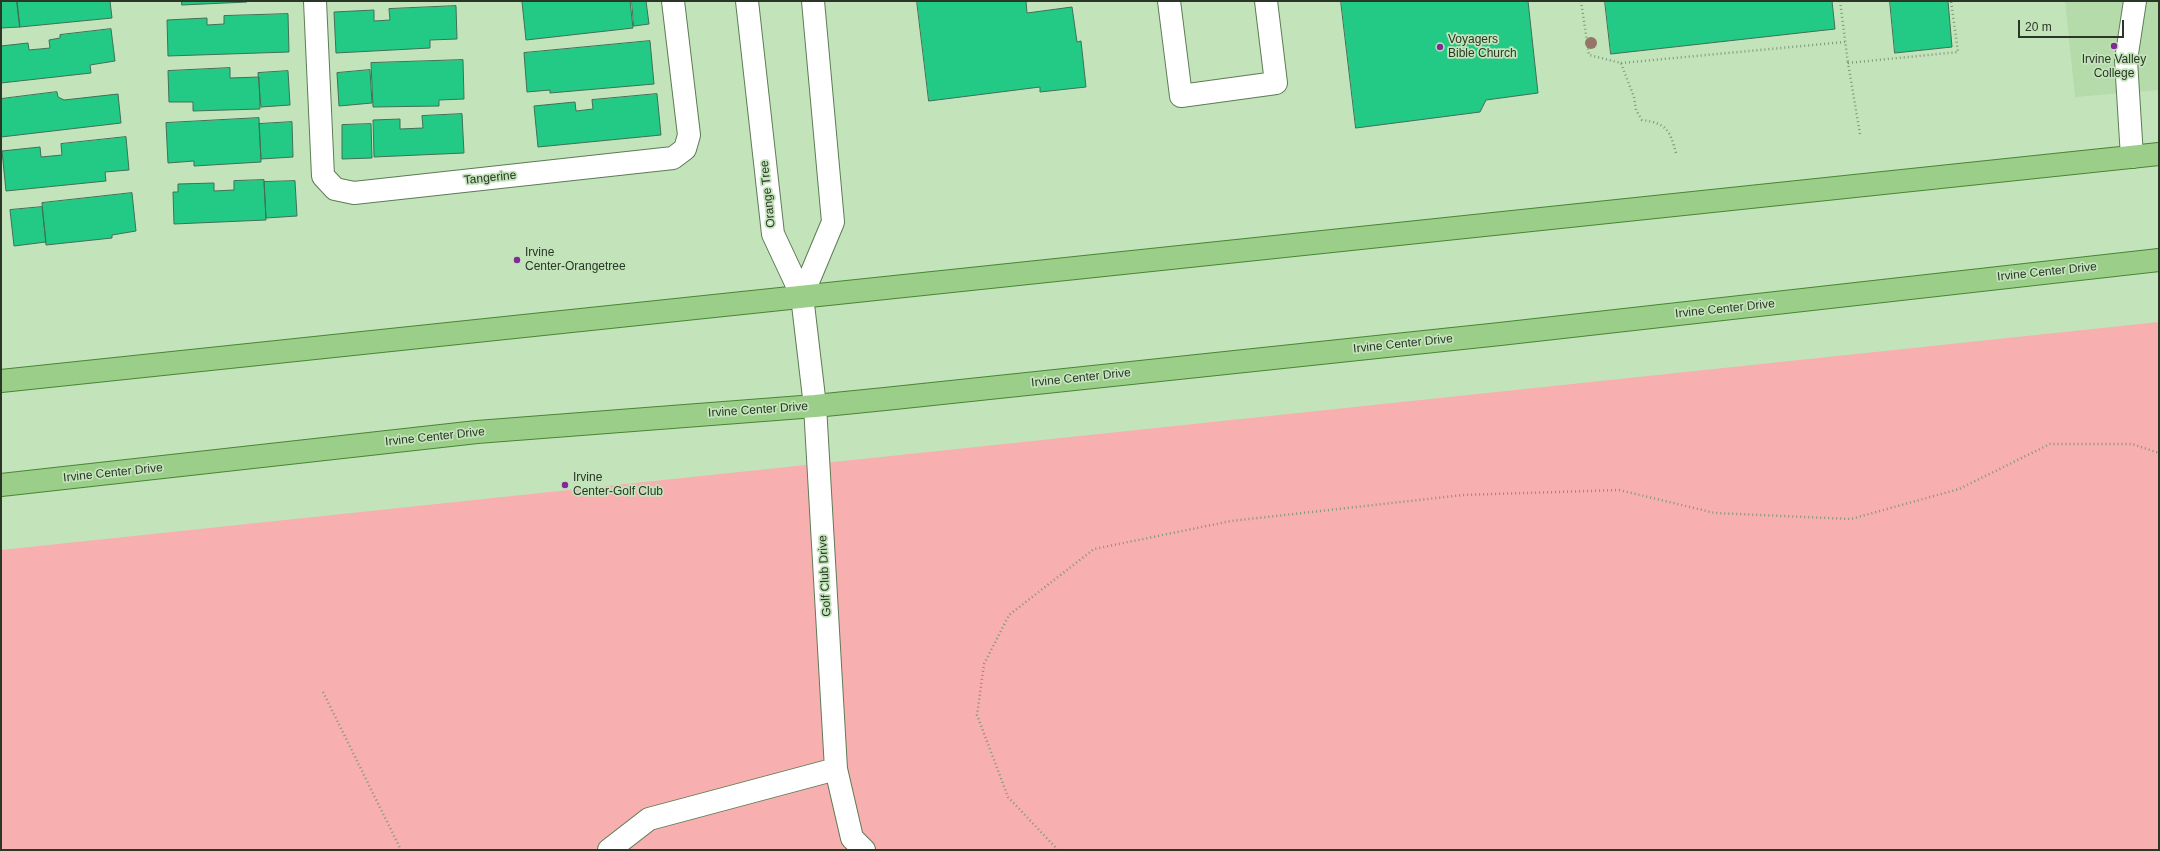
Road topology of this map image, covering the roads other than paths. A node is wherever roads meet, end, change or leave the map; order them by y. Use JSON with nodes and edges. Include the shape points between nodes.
{"nodes":[{"id":1,"x":315,"y":1,"type":"edge"},
{"id":2,"x":673,"y":1,"type":"edge"},
{"id":3,"x":747,"y":1,"type":"edge"},
{"id":4,"x":812,"y":1,"type":"edge"},
{"id":5,"x":1169,"y":1,"type":"edge"},
{"id":6,"x":1266,"y":1,"type":"edge"},
{"id":7,"x":2135,"y":1,"type":"edge"},
{"id":8,"x":2159,"y":154,"type":"edge"},
{"id":9,"x":2132,"y":157,"type":"junction"},
{"id":10,"x":2159,"y":260,"type":"edge"},
{"id":11,"x":802,"y":296,"type":"junction"},
{"id":12,"x":1,"y":381,"type":"edge"},
{"id":13,"x":815,"y":406,"type":"junction"},
{"id":14,"x":1,"y":486,"type":"edge"},
{"id":15,"x":836,"y":769,"type":"junction"},
{"id":16,"x":609,"y":850,"type":"edge"},
{"id":17,"x":864,"y":850,"type":"edge"}],
"edges":[{"from":1,"to":2,"type":"street","name":"Tangerine","via":[[323,176],[335,189],[354,193],[673,158],[685,149],[689,135]]},
{"from":3,"to":11,"type":"street","name":"Orange Tree","via":[[773,234]]},
{"from":4,"to":11,"type":"street","via":[[833,222]]},
{"from":5,"to":6,"type":"street","via":[[1181,96],[1276,83]]},
{"from":7,"to":9,"type":"street","via":[[2126,60]]},
{"from":8,"to":9,"type":"main road"},
{"from":9,"to":11,"type":"main road"},
{"from":10,"to":13,"type":"main road","name":"Irvine Center Drive","via":[[1500,334]]},
{"from":11,"to":12,"type":"main road"},
{"from":11,"to":13,"type":"street","name":"Golf Club Drive"},
{"from":13,"to":14,"type":"main road","name":"Irvine Center Drive","via":[[478,432]]},
{"from":13,"to":15,"type":"street","name":"Golf Club Drive"},
{"from":15,"to":16,"type":"street","via":[[650,819]]},
{"from":15,"to":17,"type":"street","name":"Golf Club Drive","via":[[852,838]]}]}
